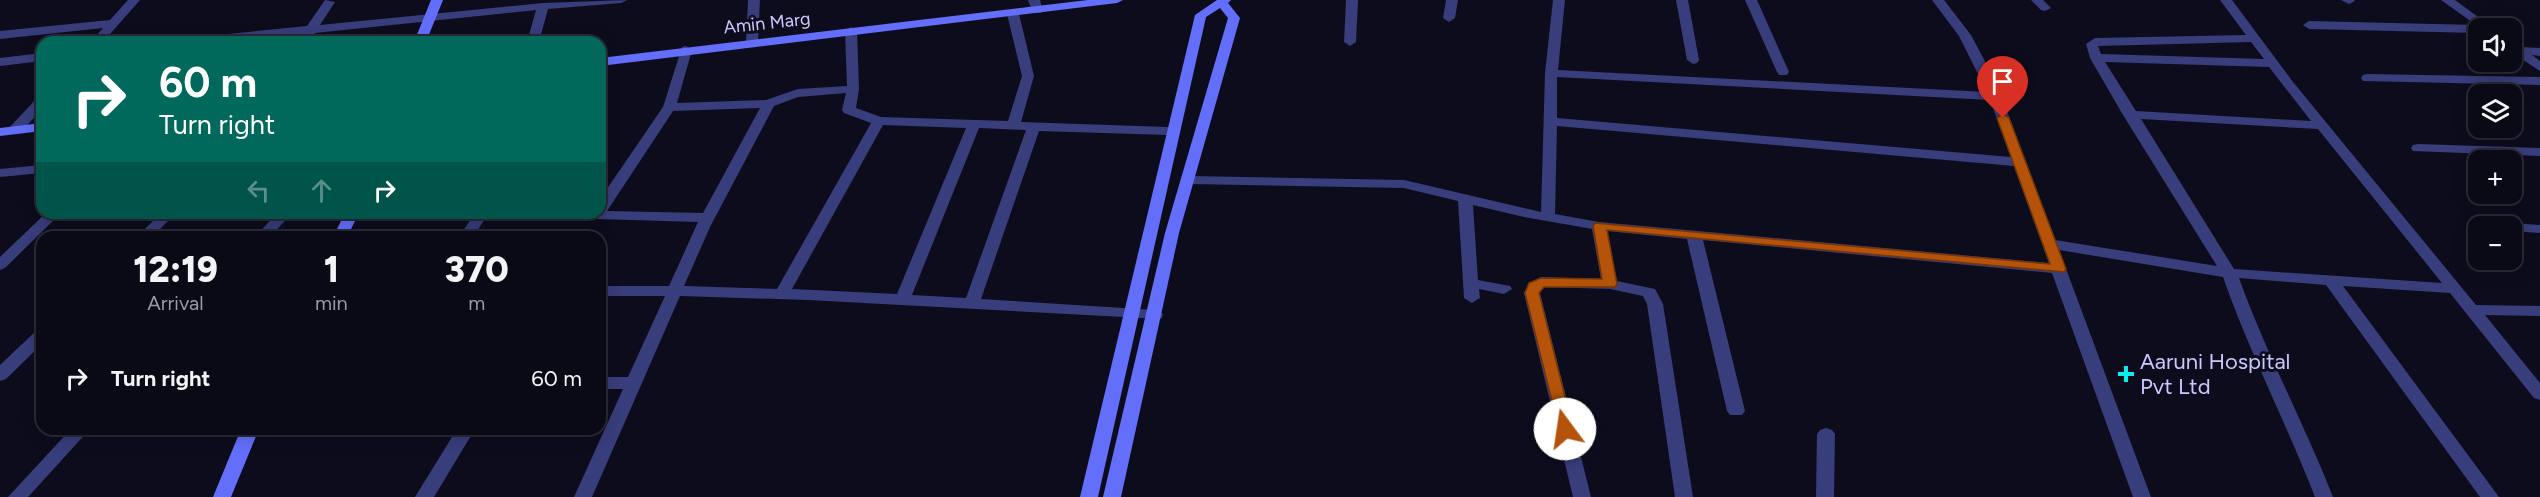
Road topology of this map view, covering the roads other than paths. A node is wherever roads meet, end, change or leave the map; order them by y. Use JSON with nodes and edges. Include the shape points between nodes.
{"nodes":[{"id":1,"x":134,"y":0,"type":"edge"},
{"id":2,"x":437,"y":0,"type":"edge"},
{"id":3,"x":621,"y":0,"type":"edge"},
{"id":4,"x":754,"y":0,"type":"edge"},
{"id":5,"x":1117,"y":0,"type":"edge"},
{"id":6,"x":1352,"y":0,"type":"edge"},
{"id":7,"x":1452,"y":0,"type":"edge"},
{"id":8,"x":1559,"y":0,"type":"edge"},
{"id":9,"x":1682,"y":0,"type":"edge"},
{"id":10,"x":1751,"y":0,"type":"edge"},
{"id":11,"x":1938,"y":0,"type":"edge"},
{"id":12,"x":2226,"y":0,"type":"edge"},
{"id":13,"x":2447,"y":0,"type":"edge"},
{"id":14,"x":328,"y":2,"type":"dead end"},
{"id":15,"x":1223,"y":2,"type":"edge"},
{"id":16,"x":1035,"y":5,"type":"edge"},
{"id":17,"x":543,"y":6,"type":"junction"},
{"id":18,"x":1013,"y":14,"type":"junction"},
{"id":19,"x":429,"y":17,"type":"junction"},
{"id":20,"x":1449,"y":18,"type":"dead end"},
{"id":21,"x":2473,"y":18,"type":"edge"},
{"id":22,"x":114,"y":23,"type":"junction"},
{"id":23,"x":2309,"y":25,"type":"dead end"},
{"id":24,"x":311,"y":29,"type":"junction"},
{"id":25,"x":2468,"y":29,"type":"edge"},
{"id":26,"x":851,"y":32,"type":"junction"},
{"id":27,"x":0,"y":35,"type":"edge"},
{"id":28,"x":102,"y":36,"type":"edge"},
{"id":29,"x":245,"y":36,"type":"edge"},
{"id":30,"x":307,"y":36,"type":"edge"},
{"id":31,"x":422,"y":36,"type":"edge"},
{"id":32,"x":535,"y":36,"type":"edge"},
{"id":33,"x":2253,"y":38,"type":"junction"},
{"id":34,"x":752,"y":42,"type":"junction"},
{"id":35,"x":1350,"y":42,"type":"dead end"},
{"id":36,"x":686,"y":50,"type":"junction"},
{"id":37,"x":2522,"y":50,"type":"edge"},
{"id":38,"x":2540,"y":52,"type":"edge"},
{"id":39,"x":2522,"y":54,"type":"edge"},
{"id":40,"x":36,"y":58,"type":"edge"},
{"id":41,"x":2096,"y":58,"type":"junction"},
{"id":42,"x":1693,"y":60,"type":"dead end"},
{"id":43,"x":606,"y":61,"type":"edge"},
{"id":44,"x":0,"y":62,"type":"edge"},
{"id":45,"x":2272,"y":63,"type":"junction"},
{"id":46,"x":2540,"y":67,"type":"edge"},
{"id":47,"x":1783,"y":72,"type":"dead end"},
{"id":48,"x":1551,"y":74,"type":"junction"},
{"id":49,"x":2367,"y":78,"type":"dead end"},
{"id":50,"x":2540,"y":81,"type":"edge"},
{"id":51,"x":853,"y":89,"type":"junction"},
{"id":52,"x":1995,"y":96,"type":"junction"},
{"id":53,"x":769,"y":104,"type":"junction"},
{"id":54,"x":36,"y":107,"type":"edge"},
{"id":55,"x":669,"y":107,"type":"junction"},
{"id":56,"x":2130,"y":115,"type":"junction"},
{"id":57,"x":879,"y":121,"type":"junction"},
{"id":58,"x":1549,"y":121,"type":"junction"},
{"id":59,"x":974,"y":124,"type":"junction"},
{"id":60,"x":2321,"y":124,"type":"junction"},
{"id":61,"x":1013,"y":126,"type":"junction"},
{"id":62,"x":1034,"y":126,"type":"junction"},
{"id":63,"x":36,"y":128,"type":"edge"},
{"id":64,"x":15,"y":130,"type":"junction"},
{"id":65,"x":1167,"y":131,"type":"dead end"},
{"id":66,"x":0,"y":132,"type":"edge"},
{"id":67,"x":2418,"y":148,"type":"dead end"},
{"id":68,"x":2540,"y":152,"type":"edge"},
{"id":69,"x":2020,"y":162,"type":"junction"},
{"id":70,"x":36,"y":170,"type":"edge"},
{"id":71,"x":0,"y":173,"type":"edge"},
{"id":72,"x":1190,"y":180,"type":"junction"},
{"id":73,"x":1465,"y":200,"type":"junction"},
{"id":74,"x":606,"y":202,"type":"edge"},
{"id":75,"x":606,"y":215,"type":"edge"},
{"id":76,"x":1548,"y":217,"type":"junction"},
{"id":77,"x":708,"y":218,"type":"junction"},
{"id":78,"x":47,"y":219,"type":"edge"},
{"id":79,"x":163,"y":219,"type":"edge"},
{"id":80,"x":279,"y":219,"type":"edge"},
{"id":81,"x":1599,"y":226,"type":"junction"},
{"id":82,"x":2522,"y":228,"type":"edge"},
{"id":83,"x":2540,"y":229,"type":"edge"},
{"id":84,"x":150,"y":231,"type":"edge"},
{"id":85,"x":268,"y":231,"type":"edge"},
{"id":86,"x":1694,"y":235,"type":"junction"},
{"id":87,"x":2050,"y":244,"type":"junction"},
{"id":88,"x":3,"y":260,"type":"edge"},
{"id":89,"x":2059,"y":269,"type":"junction"},
{"id":90,"x":2229,"y":273,"type":"junction"},
{"id":91,"x":2331,"y":280,"type":"junction"},
{"id":92,"x":1610,"y":284,"type":"junction"},
{"id":93,"x":1504,"y":289,"type":"dead end"},
{"id":94,"x":2456,"y":289,"type":"junction"},
{"id":95,"x":675,"y":290,"type":"junction"},
{"id":96,"x":606,"y":291,"type":"edge"},
{"id":97,"x":782,"y":294,"type":"junction"},
{"id":98,"x":902,"y":301,"type":"junction"},
{"id":99,"x":971,"y":305,"type":"junction"},
{"id":100,"x":2472,"y":310,"type":"junction"},
{"id":101,"x":2540,"y":311,"type":"edge"},
{"id":102,"x":1133,"y":314,"type":"junction"},
{"id":103,"x":1155,"y":315,"type":"junction"},
{"id":104,"x":36,"y":341,"type":"edge"},
{"id":105,"x":0,"y":375,"type":"edge"},
{"id":106,"x":606,"y":383,"type":"edge"},
{"id":107,"x":634,"y":383,"type":"junction"},
{"id":108,"x":2540,"y":394,"type":"edge"},
{"id":109,"x":1736,"y":411,"type":"dead end"},
{"id":110,"x":1827,"y":434,"type":"dead end"},
{"id":111,"x":75,"y":435,"type":"edge"},
{"id":112,"x":248,"y":435,"type":"edge"},
{"id":113,"x":462,"y":435,"type":"edge"},
{"id":114,"x":17,"y":497,"type":"edge"},
{"id":115,"x":222,"y":497,"type":"edge"},
{"id":116,"x":424,"y":497,"type":"edge"},
{"id":117,"x":583,"y":497,"type":"edge"},
{"id":118,"x":1089,"y":497,"type":"edge"},
{"id":119,"x":1112,"y":497,"type":"edge"},
{"id":120,"x":1582,"y":497,"type":"edge"},
{"id":121,"x":1684,"y":497,"type":"edge"},
{"id":122,"x":1825,"y":497,"type":"edge"},
{"id":123,"x":2142,"y":497,"type":"edge"},
{"id":124,"x":2324,"y":497,"type":"edge"},
{"id":125,"x":2490,"y":497,"type":"edge"}],
"edges":[{"from":1,"to":22,"type":"street"},
{"from":2,"to":19,"type":"main road"},
{"from":3,"to":17,"type":"street"},
{"from":4,"to":34,"type":"street"},
{"from":5,"to":16,"type":"main road","name":"Amin Marg"},
{"from":6,"to":35,"type":"street"},
{"from":7,"to":20,"type":"street"},
{"from":8,"to":48,"type":"street"},
{"from":9,"to":42,"type":"street"},
{"from":10,"to":47,"type":"street"},
{"from":11,"to":52,"type":"street","via":[[1965,35]]},
{"from":12,"to":33,"type":"street"},
{"from":13,"to":21,"type":"street"},
{"from":14,"to":24,"type":"street"},
{"from":15,"to":72,"type":"main road","via":[[1234,18]]},
{"from":15,"to":102,"type":"main road","via":[[1201,15]]},
{"from":16,"to":18,"type":"main road","name":"Amin Marg"},
{"from":17,"to":19,"type":"street"},
{"from":17,"to":32,"type":"street"},
{"from":18,"to":26,"type":"main road","name":"Amin Marg"},
{"from":18,"to":61,"type":"street","via":[[1028,76]]},
{"from":19,"to":24,"type":"street"},
{"from":19,"to":31,"type":"main road"},
{"from":22,"to":27,"type":"street"},
{"from":22,"to":28,"type":"street"},
{"from":23,"to":25,"type":"street"},
{"from":24,"to":29,"type":"street"},
{"from":24,"to":30,"type":"street"},
{"from":26,"to":34,"type":"main road","name":"Amin Marg"},
{"from":26,"to":51,"type":"street"},
{"from":33,"to":41,"type":"street","via":[[2095,42],[2092,44]]},
{"from":33,"to":45,"type":"street"},
{"from":34,"to":36,"type":"main road","name":"Amin Marg"},
{"from":36,"to":43,"type":"main road","name":"Amin Marg"},
{"from":36,"to":55,"type":"street"},
{"from":37,"to":38,"type":"street"},
{"from":39,"to":46,"type":"street"},
{"from":40,"to":44,"type":"street"},
{"from":41,"to":45,"type":"street"},
{"from":41,"to":56,"type":"street"},
{"from":45,"to":60,"type":"street"},
{"from":48,"to":52,"type":"street"},
{"from":48,"to":58,"type":"street"},
{"from":49,"to":50,"type":"street"},
{"from":51,"to":53,"type":"street","via":[[790,95]]},
{"from":51,"to":57,"type":"street","via":[[849,110]]},
{"from":52,"to":69,"type":"street"},
{"from":53,"to":55,"type":"street"},
{"from":53,"to":77,"type":"street"},
{"from":54,"to":64,"type":"street"},
{"from":55,"to":74,"type":"street"},
{"from":56,"to":60,"type":"street"},
{"from":56,"to":90,"type":"street"},
{"from":57,"to":59,"type":"street"},
{"from":57,"to":97,"type":"street"},
{"from":58,"to":69,"type":"street"},
{"from":58,"to":76,"type":"street"},
{"from":59,"to":61,"type":"street"},
{"from":59,"to":98,"type":"street"},
{"from":60,"to":94,"type":"street"},
{"from":61,"to":62,"type":"street"},
{"from":62,"to":65,"type":"street"},
{"from":62,"to":99,"type":"street"},
{"from":63,"to":64,"type":"main road"},
{"from":64,"to":66,"type":"main road"},
{"from":67,"to":68,"type":"street"},
{"from":69,"to":87,"type":"street"},
{"from":70,"to":71,"type":"street"},
{"from":72,"to":73,"type":"street","via":[[1404,184]]},
{"from":72,"to":103,"type":"main road","via":[[1172,233]]},
{"from":73,"to":76,"type":"street"},
{"from":73,"to":93,"type":"street","via":[[1472,291]]},
{"from":75,"to":77,"type":"street"},
{"from":76,"to":81,"type":"street"},
{"from":77,"to":95,"type":"street"},
{"from":78,"to":88,"type":"street"},
{"from":79,"to":84,"type":"street"},
{"from":80,"to":85,"type":"street"},
{"from":81,"to":86,"type":"street"},
{"from":81,"to":92,"type":"street"},
{"from":82,"to":83,"type":"street"},
{"from":86,"to":89,"type":"street"},
{"from":86,"to":109,"type":"street"},
{"from":87,"to":89,"type":"street"},
{"from":87,"to":90,"type":"street"},
{"from":89,"to":123,"type":"street"},
{"from":90,"to":91,"type":"street"},
{"from":90,"to":124,"type":"street"},
{"from":91,"to":94,"type":"street"},
{"from":91,"to":125,"type":"street"},
{"from":92,"to":120,"type":"street","via":[[1541,282],[1532,293]]},
{"from":92,"to":121,"type":"street","via":[[1649,292],[1655,304]]},
{"from":94,"to":100,"type":"street"},
{"from":95,"to":96,"type":"street"},
{"from":95,"to":97,"type":"street"},
{"from":95,"to":107,"type":"street"},
{"from":97,"to":98,"type":"street"},
{"from":98,"to":99,"type":"street"},
{"from":99,"to":102,"type":"street"},
{"from":100,"to":101,"type":"street"},
{"from":100,"to":108,"type":"street"},
{"from":102,"to":103,"type":"street"},
{"from":102,"to":118,"type":"main road"},
{"from":103,"to":119,"type":"main road"},
{"from":104,"to":105,"type":"street"},
{"from":106,"to":107,"type":"street"},
{"from":107,"to":117,"type":"street"},
{"from":110,"to":122,"type":"street"},
{"from":111,"to":114,"type":"street"},
{"from":112,"to":115,"type":"main road"},
{"from":113,"to":116,"type":"street"}]}
